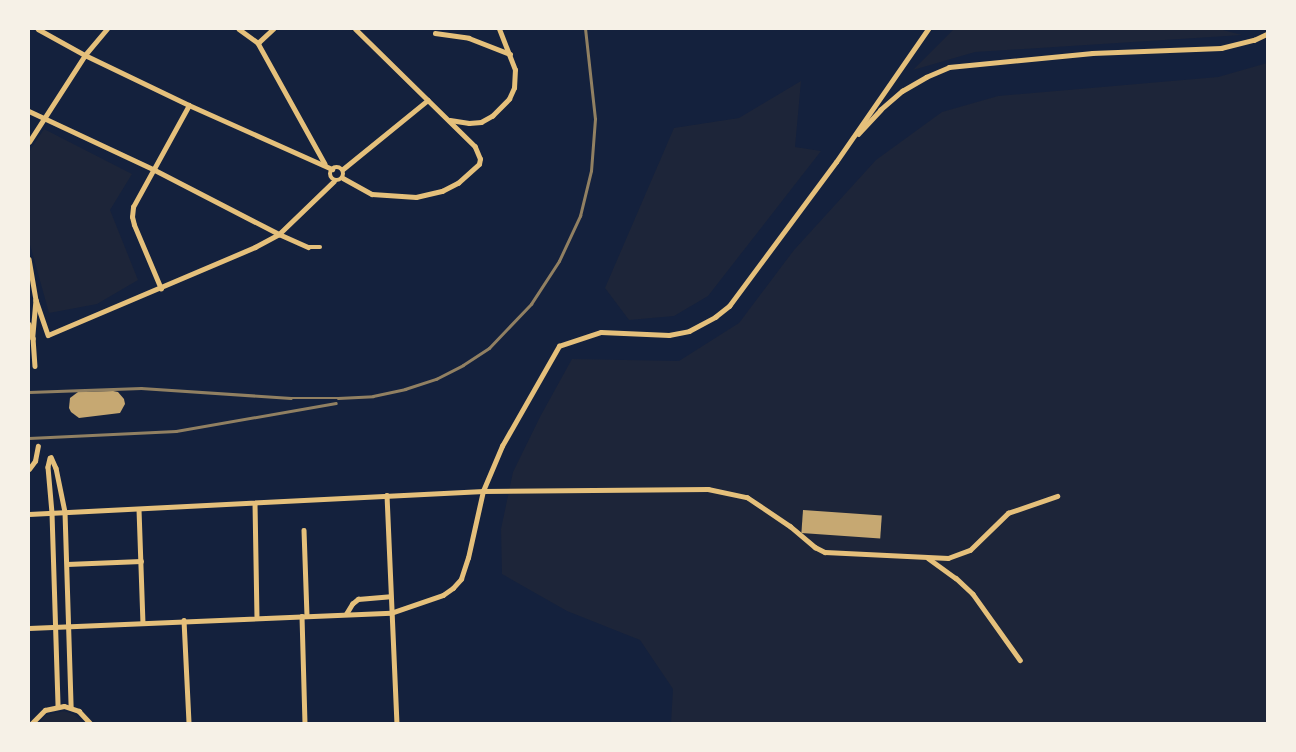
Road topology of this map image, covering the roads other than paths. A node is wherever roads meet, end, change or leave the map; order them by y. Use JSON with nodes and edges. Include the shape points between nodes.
{"nodes":[{"id":1,"x":38,"y":29,"type":"edge"},
{"id":2,"x":107,"y":29,"type":"edge"},
{"id":3,"x":239,"y":29,"type":"edge"},
{"id":4,"x":273,"y":29,"type":"edge"},
{"id":5,"x":355,"y":29,"type":"edge"},
{"id":6,"x":499,"y":29,"type":"edge"},
{"id":7,"x":928,"y":29,"type":"edge"},
{"id":8,"x":435,"y":33,"type":"dead end"},
{"id":9,"x":1267,"y":34,"type":"edge"},
{"id":10,"x":258,"y":43,"type":"junction"},
{"id":11,"x":510,"y":54,"type":"junction"},
{"id":12,"x":85,"y":55,"type":"junction"},
{"id":13,"x":428,"y":100,"type":"junction"},
{"id":14,"x":189,"y":105,"type":"junction"},
{"id":15,"x":29,"y":111,"type":"edge"},
{"id":16,"x":446,"y":118,"type":"junction"},
{"id":17,"x":43,"y":119,"type":"junction"},
{"id":18,"x":29,"y":142,"type":"edge"},
{"id":19,"x":836,"y":162,"type":"junction"},
{"id":20,"x":325,"y":164,"type":"junction"},
{"id":21,"x":153,"y":169,"type":"junction"},
{"id":22,"x":332,"y":169,"type":"junction"},
{"id":23,"x":343,"y":169,"type":"junction"},
{"id":24,"x":343,"y":178,"type":"junction"},
{"id":25,"x":334,"y":181,"type":"junction"},
{"id":26,"x":279,"y":234,"type":"junction"},
{"id":27,"x":320,"y":247,"type":"dead end"},
{"id":28,"x":29,"y":259,"type":"edge"},
{"id":29,"x":161,"y":289,"type":"junction"},
{"id":30,"x":36,"y":300,"type":"junction"},
{"id":31,"x":29,"y":324,"type":"edge"},
{"id":32,"x":32,"y":336,"type":"edge"},
{"id":33,"x":35,"y":366,"type":"dead end"},
{"id":34,"x":38,"y":446,"type":"dead end"},
{"id":35,"x":29,"y":468,"type":"edge"},
{"id":36,"x":483,"y":491,"type":"junction"},
{"id":37,"x":387,"y":495,"type":"junction"},
{"id":38,"x":1057,"y":496,"type":"dead end"},
{"id":39,"x":255,"y":503,"type":"junction"},
{"id":40,"x":139,"y":509,"type":"junction"},
{"id":41,"x":65,"y":512,"type":"junction"},
{"id":42,"x":52,"y":513,"type":"junction"},
{"id":43,"x":29,"y":514,"type":"edge"},
{"id":44,"x":304,"y":530,"type":"dead end"},
{"id":45,"x":927,"y":557,"type":"junction"},
{"id":46,"x":141,"y":561,"type":"junction"},
{"id":47,"x":67,"y":564,"type":"junction"},
{"id":48,"x":390,"y":596,"type":"junction"},
{"id":49,"x":391,"y":613,"type":"junction"},
{"id":50,"x":346,"y":614,"type":"junction"},
{"id":51,"x":304,"y":616,"type":"junction"},
{"id":52,"x":257,"y":617,"type":"junction"},
{"id":53,"x":184,"y":620,"type":"junction"},
{"id":54,"x":143,"y":623,"type":"junction"},
{"id":55,"x":56,"y":627,"type":"junction"},
{"id":56,"x":70,"y":627,"type":"junction"},
{"id":57,"x":29,"y":628,"type":"edge"},
{"id":58,"x":1020,"y":660,"type":"dead end"},
{"id":59,"x":58,"y":706,"type":"junction"},
{"id":60,"x":71,"y":707,"type":"junction"},
{"id":61,"x":32,"y":723,"type":"edge"},
{"id":62,"x":90,"y":723,"type":"edge"},
{"id":63,"x":189,"y":723,"type":"edge"},
{"id":64,"x":305,"y":723,"type":"edge"},
{"id":65,"x":397,"y":723,"type":"edge"}],
"edges":[{"from":1,"to":12,"type":"street"},
{"from":2,"to":12,"type":"street"},
{"from":3,"to":10,"type":"street"},
{"from":4,"to":10,"type":"street"},
{"from":5,"to":13,"type":"street"},
{"from":6,"to":11,"type":"street"},
{"from":7,"to":19,"type":"street"},
{"from":8,"to":11,"type":"street","via":[[469,38]]},
{"from":9,"to":19,"type":"street","via":[[1222,48],[1092,53],[949,67],[902,91],[880,110]]},
{"from":10,"to":20,"type":"street"},
{"from":11,"to":16,"type":"street","via":[[515,70],[514,88],[492,116],[482,122],[469,123]]},
{"from":12,"to":14,"type":"street"},
{"from":12,"to":17,"type":"street"},
{"from":13,"to":16,"type":"street"},
{"from":13,"to":23,"type":"street"},
{"from":14,"to":20,"type":"street"},
{"from":14,"to":21,"type":"street"},
{"from":15,"to":17,"type":"street"},
{"from":16,"to":24,"type":"street","via":[[475,147],[480,159],[479,164],[458,183],[442,191],[416,197],[372,194]]},
{"from":17,"to":18,"type":"street"},
{"from":17,"to":21,"type":"street"},
{"from":19,"to":36,"type":"street","via":[[742,290],[715,317],[682,333],[601,332],[559,346],[502,446]]},
{"from":20,"to":22,"type":"street"},
{"from":21,"to":26,"type":"street"},
{"from":21,"to":29,"type":"street","via":[[133,207],[132,217]]},
{"from":22,"to":23,"type":"street"},
{"from":22,"to":25,"type":"street","via":[[330,176]]},
{"from":23,"to":24,"type":"street"},
{"from":24,"to":25,"type":"street"},
{"from":25,"to":26,"type":"street"},
{"from":26,"to":27,"type":"street","via":[[308,247]]},
{"from":26,"to":29,"type":"street"},
{"from":28,"to":30,"type":"street"},
{"from":29,"to":30,"type":"street","via":[[48,335]]},
{"from":30,"to":32,"type":"street"},
{"from":31,"to":32,"type":"street"},
{"from":32,"to":33,"type":"street"},
{"from":34,"to":35,"type":"street","via":[[35,461]]},
{"from":36,"to":37,"type":"street"},
{"from":36,"to":45,"type":"street","via":[[708,489],[746,497],[825,552]]},
{"from":36,"to":49,"type":"street","via":[[461,579],[443,595]]},
{"from":37,"to":39,"type":"street"},
{"from":37,"to":48,"type":"street"},
{"from":38,"to":45,"type":"street","via":[[1008,513],[970,550],[948,558]]},
{"from":39,"to":40,"type":"street"},
{"from":39,"to":52,"type":"street"},
{"from":40,"to":41,"type":"street"},
{"from":40,"to":46,"type":"street"},
{"from":41,"to":42,"type":"street"},
{"from":41,"to":42,"type":"street","via":[[51,457],[48,467]]},
{"from":41,"to":47,"type":"street"},
{"from":42,"to":43,"type":"street"},
{"from":42,"to":55,"type":"street"},
{"from":44,"to":51,"type":"street"},
{"from":45,"to":58,"type":"street","via":[[973,594]]},
{"from":46,"to":47,"type":"street"},
{"from":46,"to":54,"type":"street"},
{"from":47,"to":56,"type":"street"},
{"from":48,"to":49,"type":"street"},
{"from":48,"to":50,"type":"street","via":[[355,600]]},
{"from":49,"to":50,"type":"street"},
{"from":49,"to":65,"type":"street"},
{"from":50,"to":51,"type":"street"},
{"from":51,"to":52,"type":"street"},
{"from":51,"to":64,"type":"street"},
{"from":52,"to":53,"type":"street"},
{"from":53,"to":54,"type":"street"},
{"from":53,"to":63,"type":"street"},
{"from":54,"to":56,"type":"street"},
{"from":55,"to":56,"type":"street"},
{"from":55,"to":57,"type":"street"},
{"from":55,"to":59,"type":"street"},
{"from":56,"to":60,"type":"street"},
{"from":59,"to":60,"type":"street"},
{"from":59,"to":61,"type":"street","via":[[45,710]]},
{"from":60,"to":62,"type":"street"}]}
